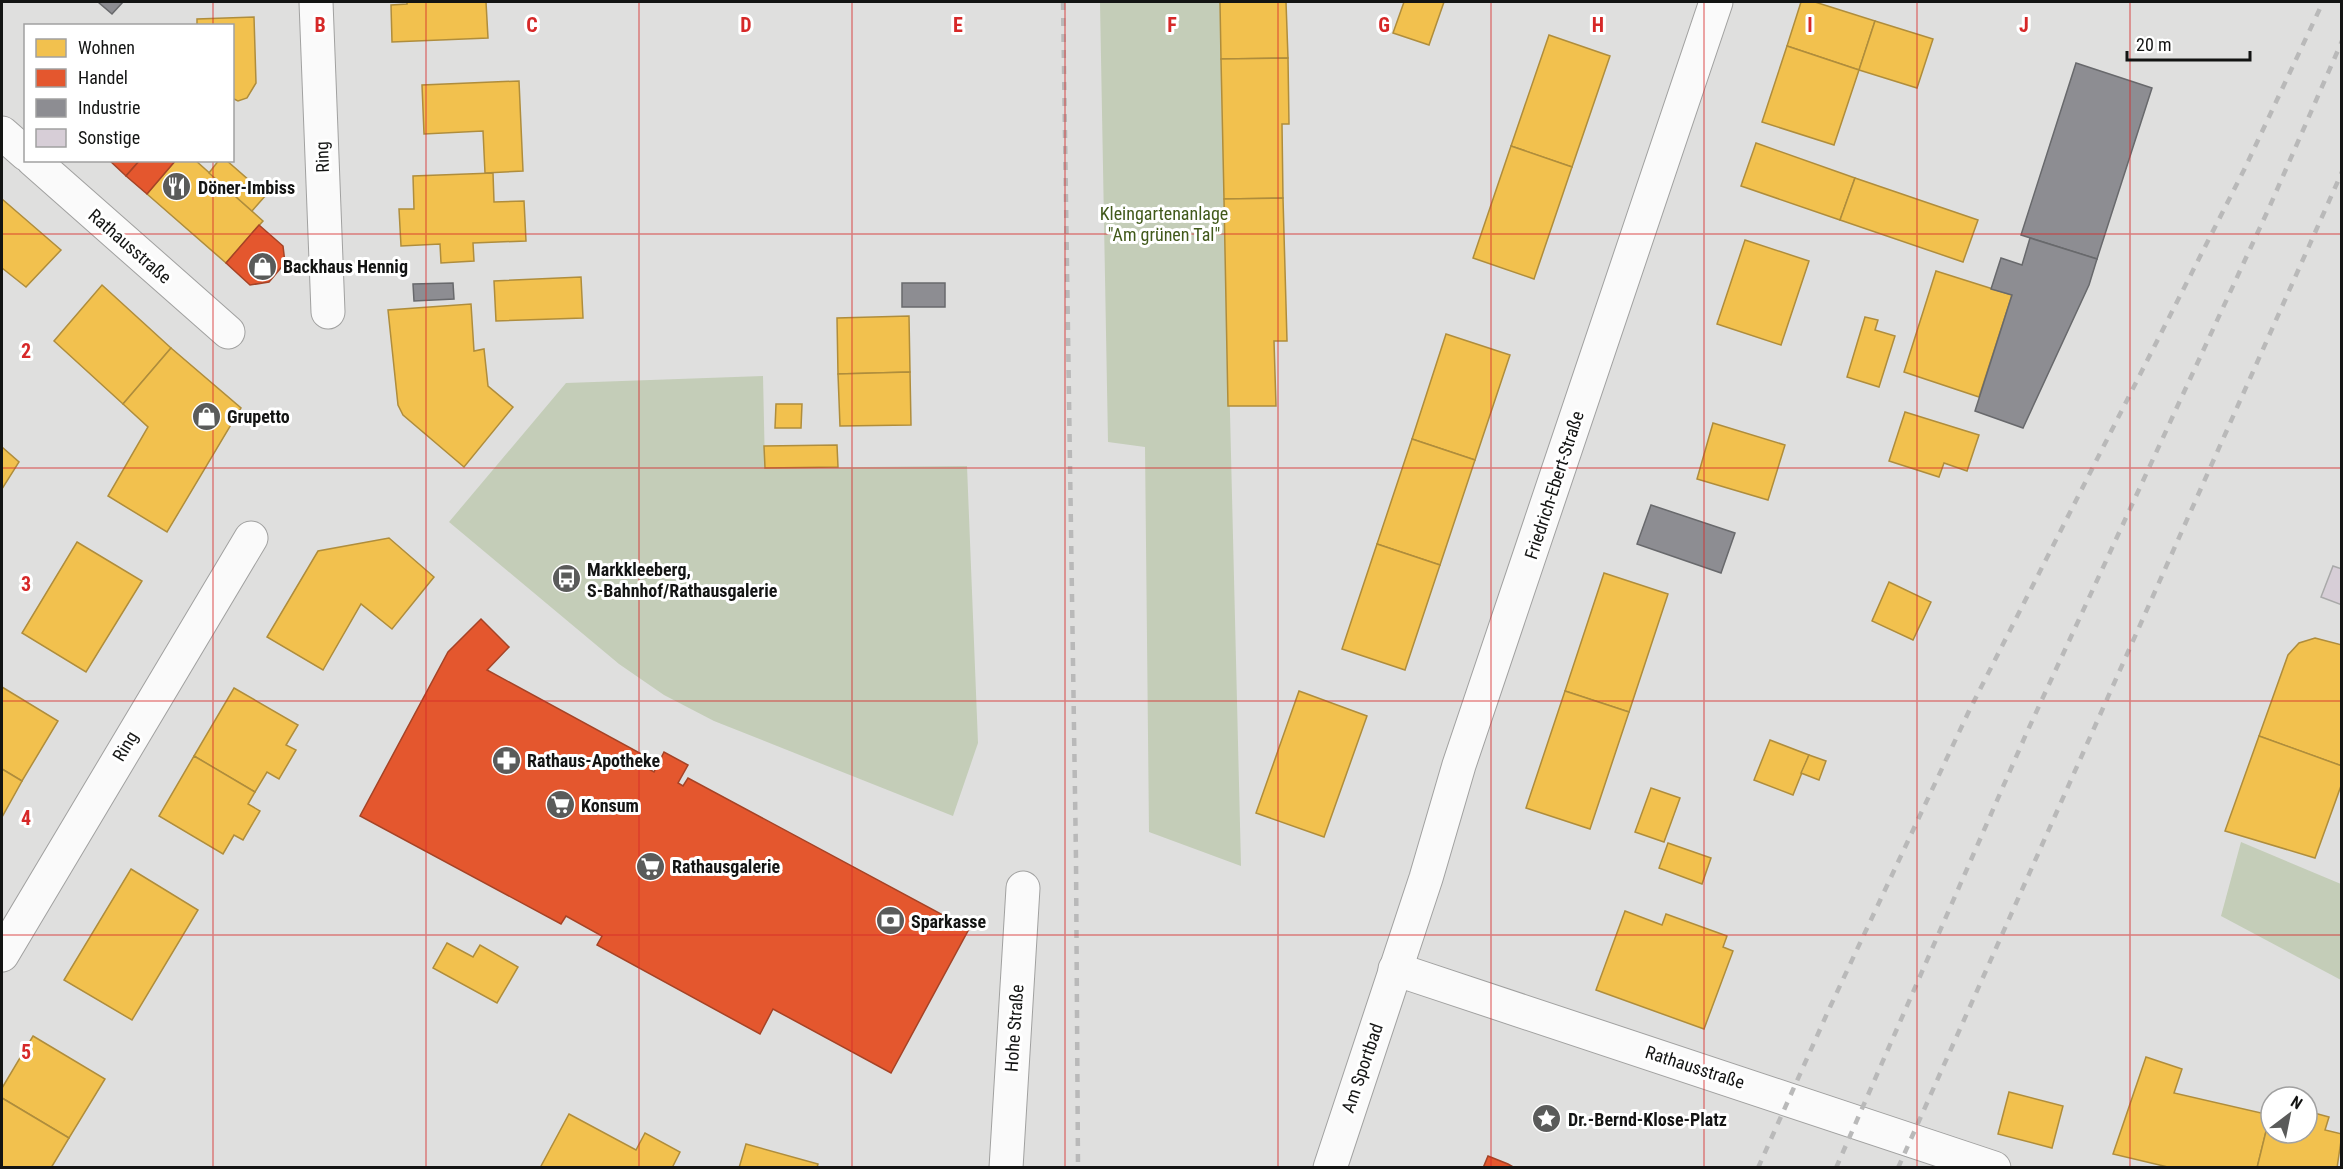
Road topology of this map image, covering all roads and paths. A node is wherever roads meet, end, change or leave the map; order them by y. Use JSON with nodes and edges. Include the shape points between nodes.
{"nodes":[{"id":1,"x":316,"y":2,"type":"edge"},
{"id":2,"x":1716,"y":2,"type":"edge"},
{"id":3,"x":2,"y":133,"type":"edge"},
{"id":4,"x":24,"y":152,"type":"edge"},
{"id":5,"x":35,"y":162,"type":"edge"},
{"id":6,"x":328,"y":312,"type":"dead end"},
{"id":7,"x":228,"y":332,"type":"dead end"},
{"id":8,"x":250,"y":538,"type":"dead end"},
{"id":9,"x":1023,"y":888,"type":"dead end"},
{"id":10,"x":2,"y":955,"type":"edge"},
{"id":11,"x":1395,"y":969,"type":"junction"},
{"id":12,"x":1006,"y":1167,"type":"edge"},
{"id":13,"x":1330,"y":1167,"type":"edge"},
{"id":14,"x":1994,"y":1167,"type":"edge"}],
"edges":[{"from":1,"to":6,"type":"street","name":"Ring"},
{"from":2,"to":11,"type":"street","name":"Friedrich-Ebert-Straße","via":[[1459,765]]},
{"from":3,"to":4,"type":"street"},
{"from":5,"to":7,"type":"street","name":"Rathausstraße"},
{"from":8,"to":10,"type":"street","name":"Ring"},
{"from":9,"to":12,"type":"street","name":"Hohe Straße"},
{"from":11,"to":13,"type":"street","name":"Am Sportbad"},
{"from":11,"to":14,"type":"street","name":"Rathausstraße"}]}
